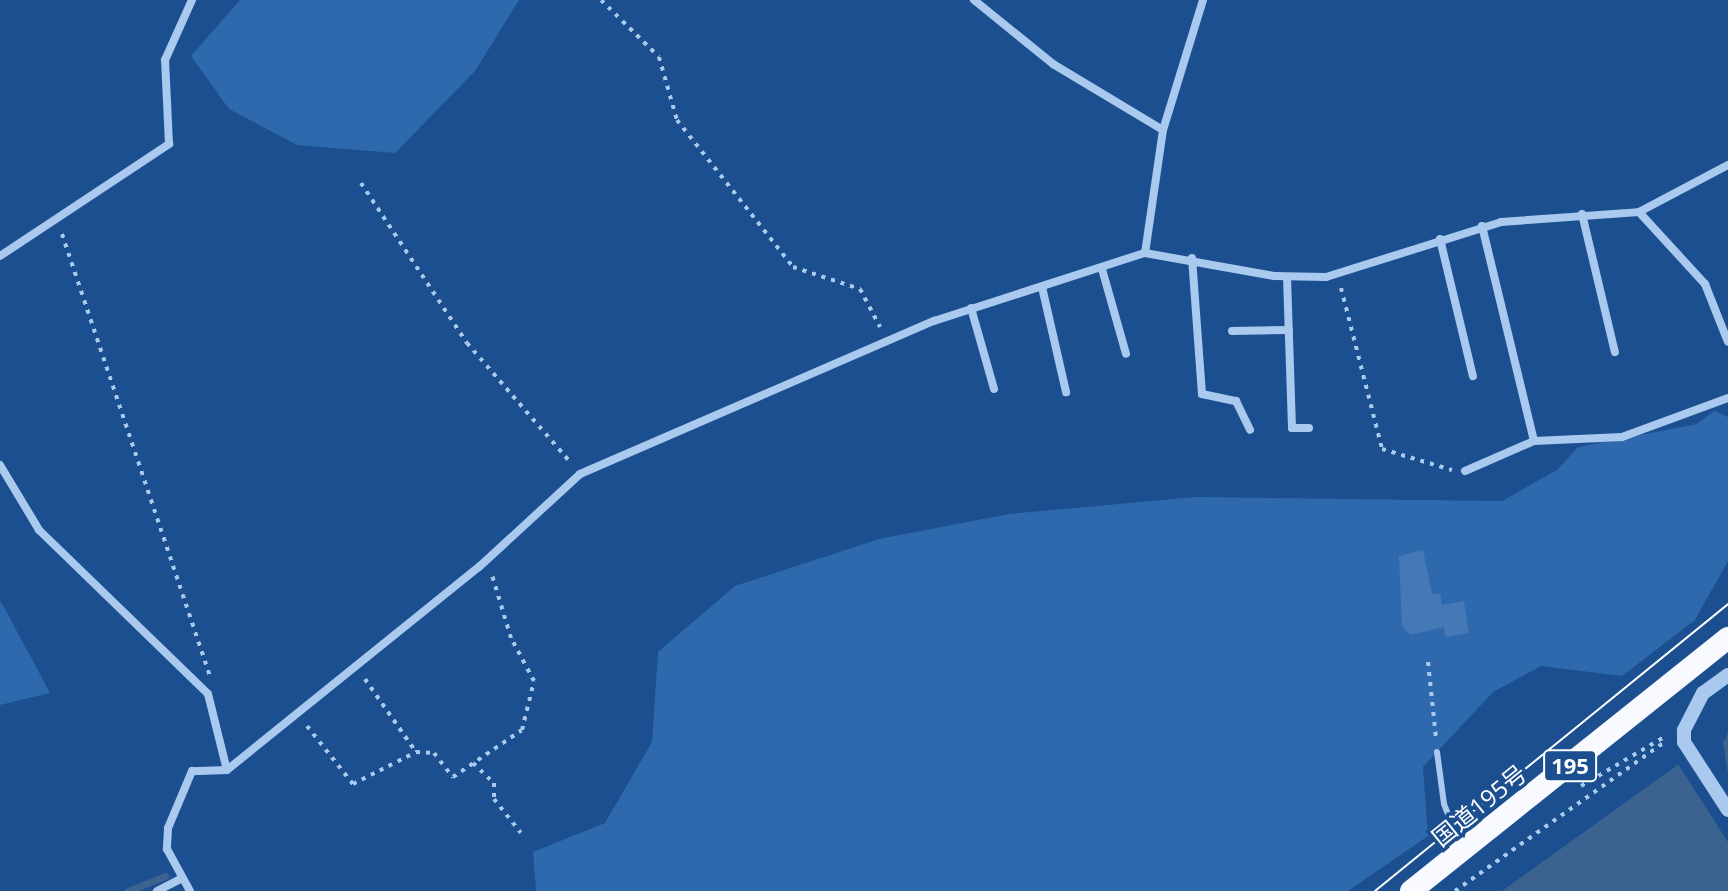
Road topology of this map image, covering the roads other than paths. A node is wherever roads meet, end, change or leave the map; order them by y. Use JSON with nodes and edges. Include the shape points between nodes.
{"nodes":[{"id":1,"x":192,"y":0,"type":"edge"},
{"id":2,"x":974,"y":0,"type":"edge"},
{"id":3,"x":1203,"y":0,"type":"edge"},
{"id":4,"x":1163,"y":130,"type":"junction"},
{"id":5,"x":1728,"y":165,"type":"edge"},
{"id":6,"x":1639,"y":212,"type":"junction"},
{"id":7,"x":1582,"y":214,"type":"junction"},
{"id":8,"x":1482,"y":226,"type":"junction"},
{"id":9,"x":1440,"y":239,"type":"junction"},
{"id":10,"x":1145,"y":253,"type":"junction"},
{"id":11,"x":0,"y":256,"type":"edge"},
{"id":12,"x":1192,"y":258,"type":"junction"},
{"id":13,"x":1102,"y":269,"type":"junction"},
{"id":14,"x":1287,"y":277,"type":"junction"},
{"id":15,"x":1042,"y":287,"type":"junction"},
{"id":16,"x":971,"y":308,"type":"junction"},
{"id":17,"x":1726,"y":320,"type":"edge"},
{"id":18,"x":1289,"y":330,"type":"junction"},
{"id":19,"x":1232,"y":331,"type":"dead end"},
{"id":20,"x":1728,"y":342,"type":"edge"},
{"id":21,"x":1615,"y":352,"type":"dead end"},
{"id":22,"x":1126,"y":354,"type":"dead end"},
{"id":23,"x":1473,"y":376,"type":"dead end"},
{"id":24,"x":994,"y":389,"type":"dead end"},
{"id":25,"x":1066,"y":392,"type":"dead end"},
{"id":26,"x":1728,"y":398,"type":"edge"},
{"id":27,"x":1309,"y":428,"type":"dead end"},
{"id":28,"x":1250,"y":430,"type":"dead end"},
{"id":29,"x":1534,"y":441,"type":"junction"},
{"id":30,"x":0,"y":465,"type":"edge"},
{"id":31,"x":1465,"y":471,"type":"road end"},
{"id":32,"x":1728,"y":638,"type":"edge"},
{"id":33,"x":1728,"y":675,"type":"edge"},
{"id":34,"x":1437,"y":752,"type":"road end"},
{"id":35,"x":227,"y":770,"type":"junction"},
{"id":36,"x":1728,"y":810,"type":"edge"},
{"id":37,"x":1465,"y":851,"type":"junction"},
{"id":38,"x":179,"y":880,"type":"junction"},
{"id":39,"x":157,"y":891,"type":"edge"},
{"id":40,"x":190,"y":891,"type":"edge"},
{"id":41,"x":1411,"y":891,"type":"edge"}],
"edges":[{"from":1,"to":11,"type":"street","via":[[165,60],[169,144]]},
{"from":2,"to":4,"type":"street","via":[[1053,64]]},
{"from":3,"to":4,"type":"street"},
{"from":4,"to":10,"type":"street"},
{"from":5,"to":6,"type":"street"},
{"from":6,"to":7,"type":"street"},
{"from":6,"to":17,"type":"street","via":[[1705,284]]},
{"from":7,"to":8,"type":"street"},
{"from":7,"to":21,"type":"street"},
{"from":8,"to":9,"type":"street"},
{"from":8,"to":29,"type":"street"},
{"from":9,"to":14,"type":"street","via":[[1338,274]]},
{"from":9,"to":23,"type":"street"},
{"from":10,"to":12,"type":"street"},
{"from":10,"to":13,"type":"street"},
{"from":12,"to":14,"type":"street"},
{"from":12,"to":28,"type":"street","via":[[1202,394],[1236,401]]},
{"from":13,"to":15,"type":"street"},
{"from":13,"to":22,"type":"street"},
{"from":14,"to":18,"type":"street"},
{"from":15,"to":16,"type":"street"},
{"from":15,"to":25,"type":"street"},
{"from":16,"to":24,"type":"street"},
{"from":16,"to":35,"type":"street","via":[[580,474],[486,561],[353,662]]},
{"from":17,"to":20,"type":"street"},
{"from":18,"to":19,"type":"street"},
{"from":18,"to":27,"type":"street","via":[[1292,428]]},
{"from":26,"to":29,"type":"street","via":[[1622,437]]},
{"from":29,"to":31,"type":"street"},
{"from":30,"to":35,"type":"street","via":[[39,530],[208,694]]},
{"from":32,"to":37,"type":"highway","name":"国道195号","number":"195"},
{"from":33,"to":36,"type":"street","via":[[1703,693],[1684,736]]},
{"from":34,"to":37,"type":"lane","via":[[1450,830]]},
{"from":35,"to":38,"type":"street","via":[[192,771],[168,828]]},
{"from":37,"to":41,"type":"highway","name":"国道195号","number":"195"},
{"from":38,"to":39,"type":"street"},
{"from":38,"to":40,"type":"street"}]}
